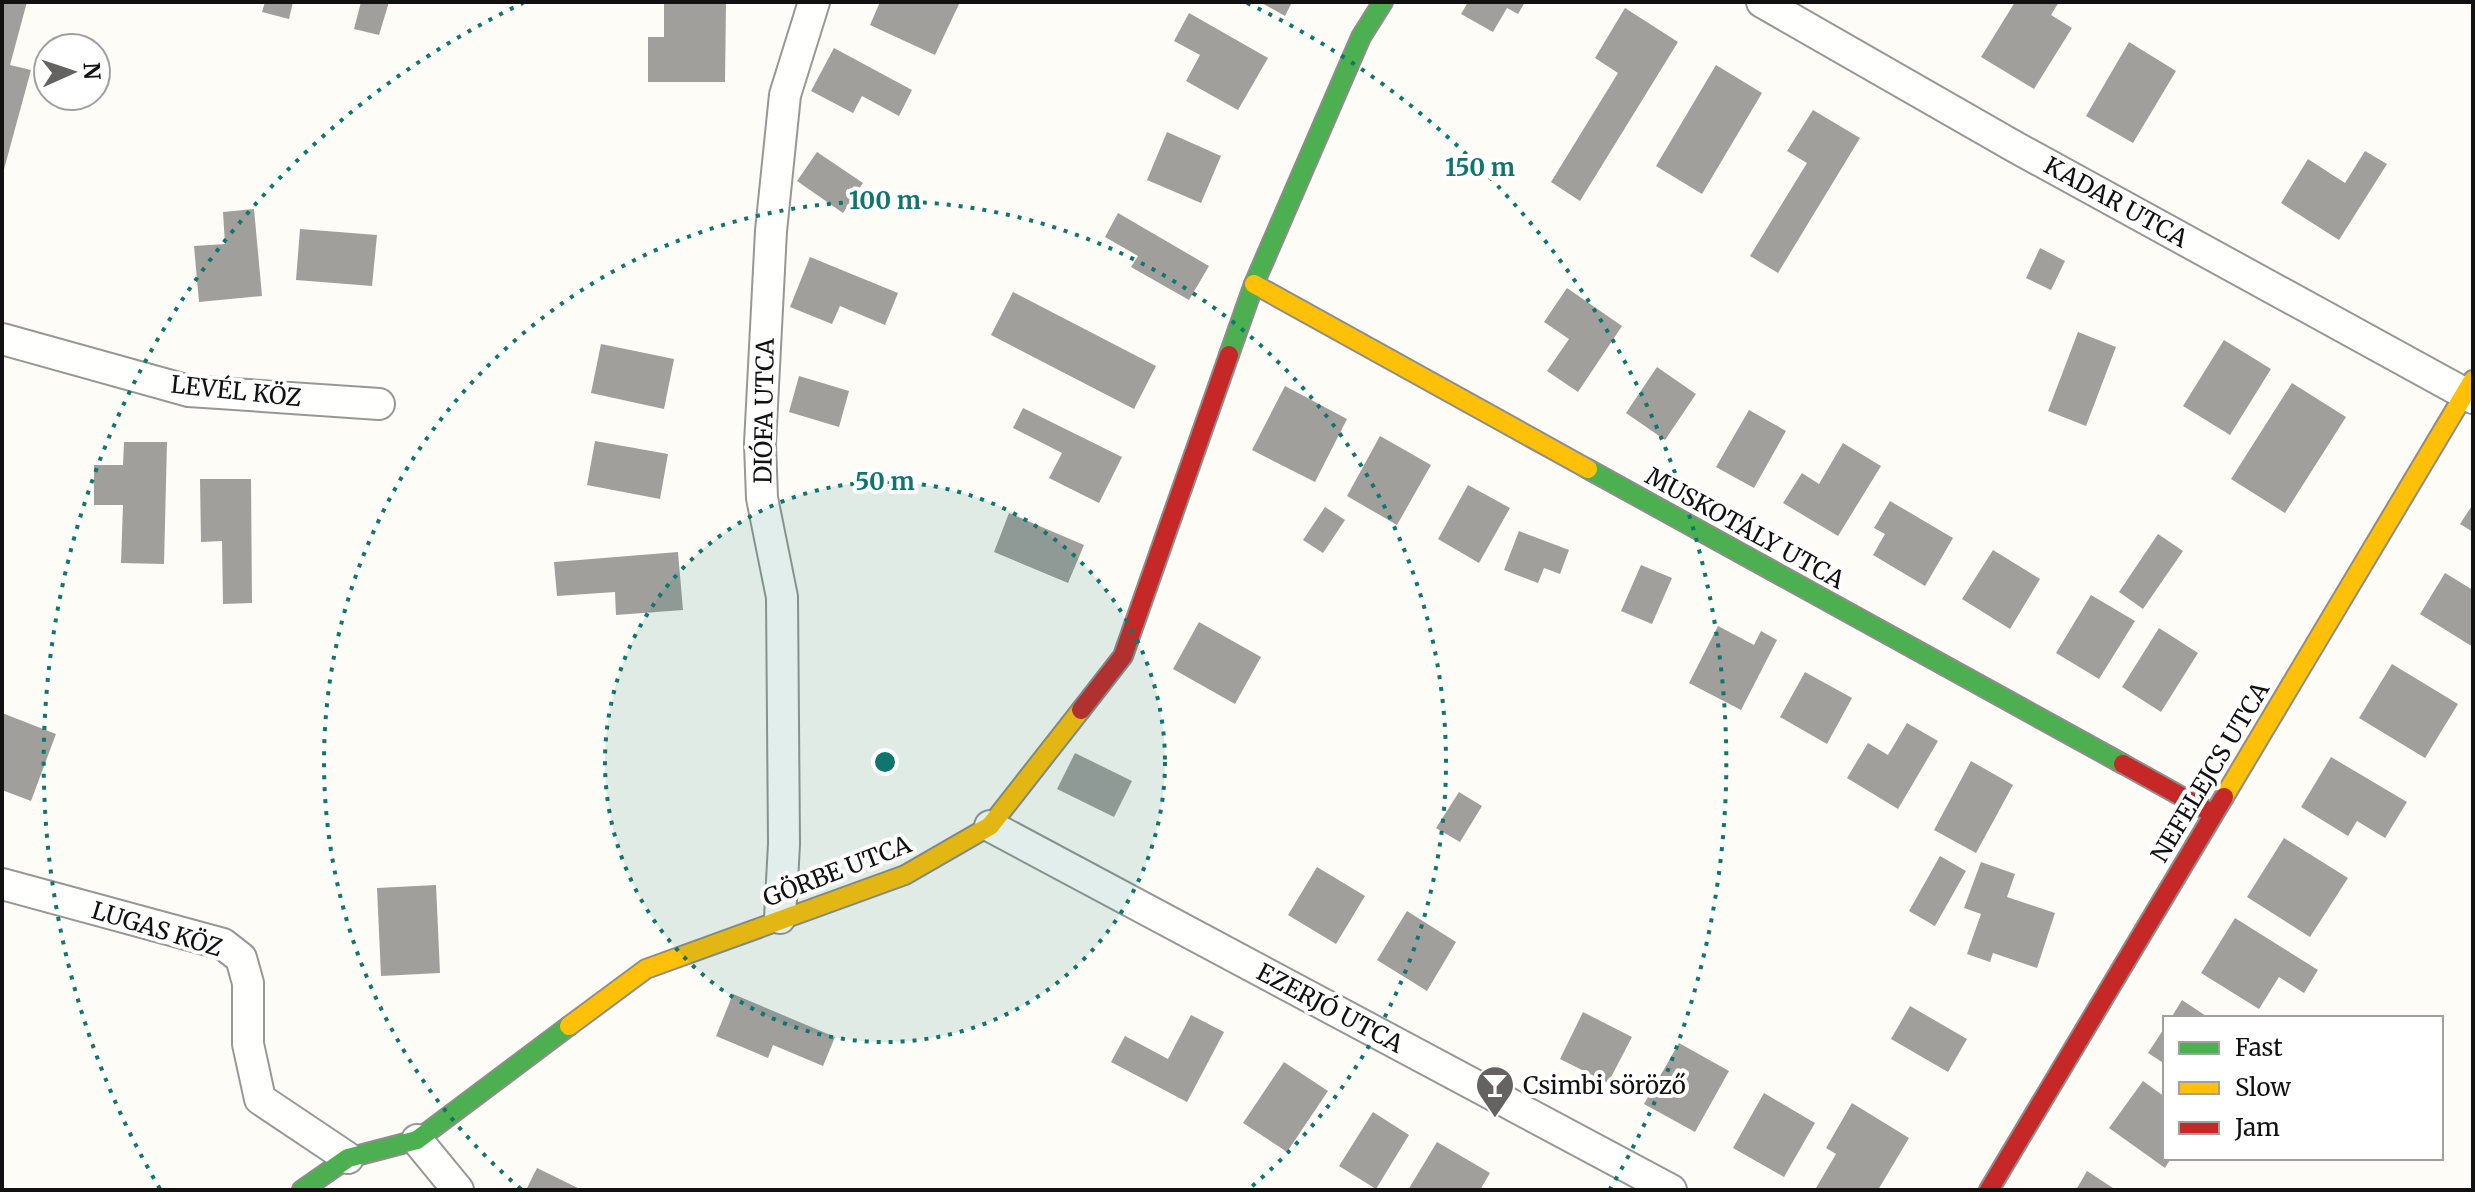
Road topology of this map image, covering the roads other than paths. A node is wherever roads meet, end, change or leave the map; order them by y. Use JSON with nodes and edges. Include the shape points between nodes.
{"nodes":[{"id":1,"x":814,"y":2,"type":"edge"},
{"id":2,"x":1383,"y":2,"type":"edge"},
{"id":3,"x":1762,"y":2,"type":"edge"},
{"id":4,"x":1254,"y":284,"type":"junction"},
{"id":5,"x":2,"y":339,"type":"edge"},
{"id":6,"x":2470,"y":390,"type":"edge"},
{"id":7,"x":379,"y":404,"type":"dead end"},
{"id":8,"x":2213,"y":814,"type":"junction"},
{"id":9,"x":990,"y":826,"type":"junction"},
{"id":10,"x":2,"y":884,"type":"edge"},
{"id":11,"x":780,"y":918,"type":"junction"},
{"id":12,"x":417,"y":1140,"type":"junction"},
{"id":13,"x":348,"y":1158,"type":"junction"},
{"id":14,"x":302,"y":1190,"type":"edge"},
{"id":15,"x":458,"y":1190,"type":"edge"},
{"id":16,"x":1671,"y":1190,"type":"edge"},
{"id":17,"x":1989,"y":1190,"type":"edge"}],
"edges":[{"from":1,"to":11,"type":"street","name":"DIÓFA UTCA","via":[[785,95],[771,231],[760,444],[762,498],[782,597]]},
{"from":2,"to":4,"type":"street","name":"GÖRBE UTCA","via":[[1361,37]]},
{"from":3,"to":6,"type":"street","name":"KADAR UTCA","via":[[2031,156]]},
{"from":4,"to":8,"type":"street","name":"MUSKOTÁLY UTCA"},
{"from":4,"to":9,"type":"street","name":"GÖRBE UTCA","via":[[1123,656]]},
{"from":5,"to":7,"type":"street","name":"LEVÉL KÖZ","via":[[189,391]]},
{"from":6,"to":8,"type":"street","name":"NEFELEJCS UTCA"},
{"from":8,"to":17,"type":"street","name":"NEFELEJCS UTCA"},
{"from":9,"to":11,"type":"street","name":"GÖRBE UTCA","via":[[905,875]]},
{"from":9,"to":16,"type":"street","name":"EZERJÓ UTCA"},
{"from":10,"to":13,"type":"street","name":"LUGAS KÖZ","via":[[223,944],[241,958],[248,983],[248,1044],[260,1099]]},
{"from":11,"to":12,"type":"street","name":"GÖRBE UTCA","via":[[646,969]]},
{"from":12,"to":13,"type":"street","name":"GÖRBE UTCA"},
{"from":12,"to":15,"type":"street"},
{"from":13,"to":14,"type":"street","name":"GÖRBE UTCA"}]}
